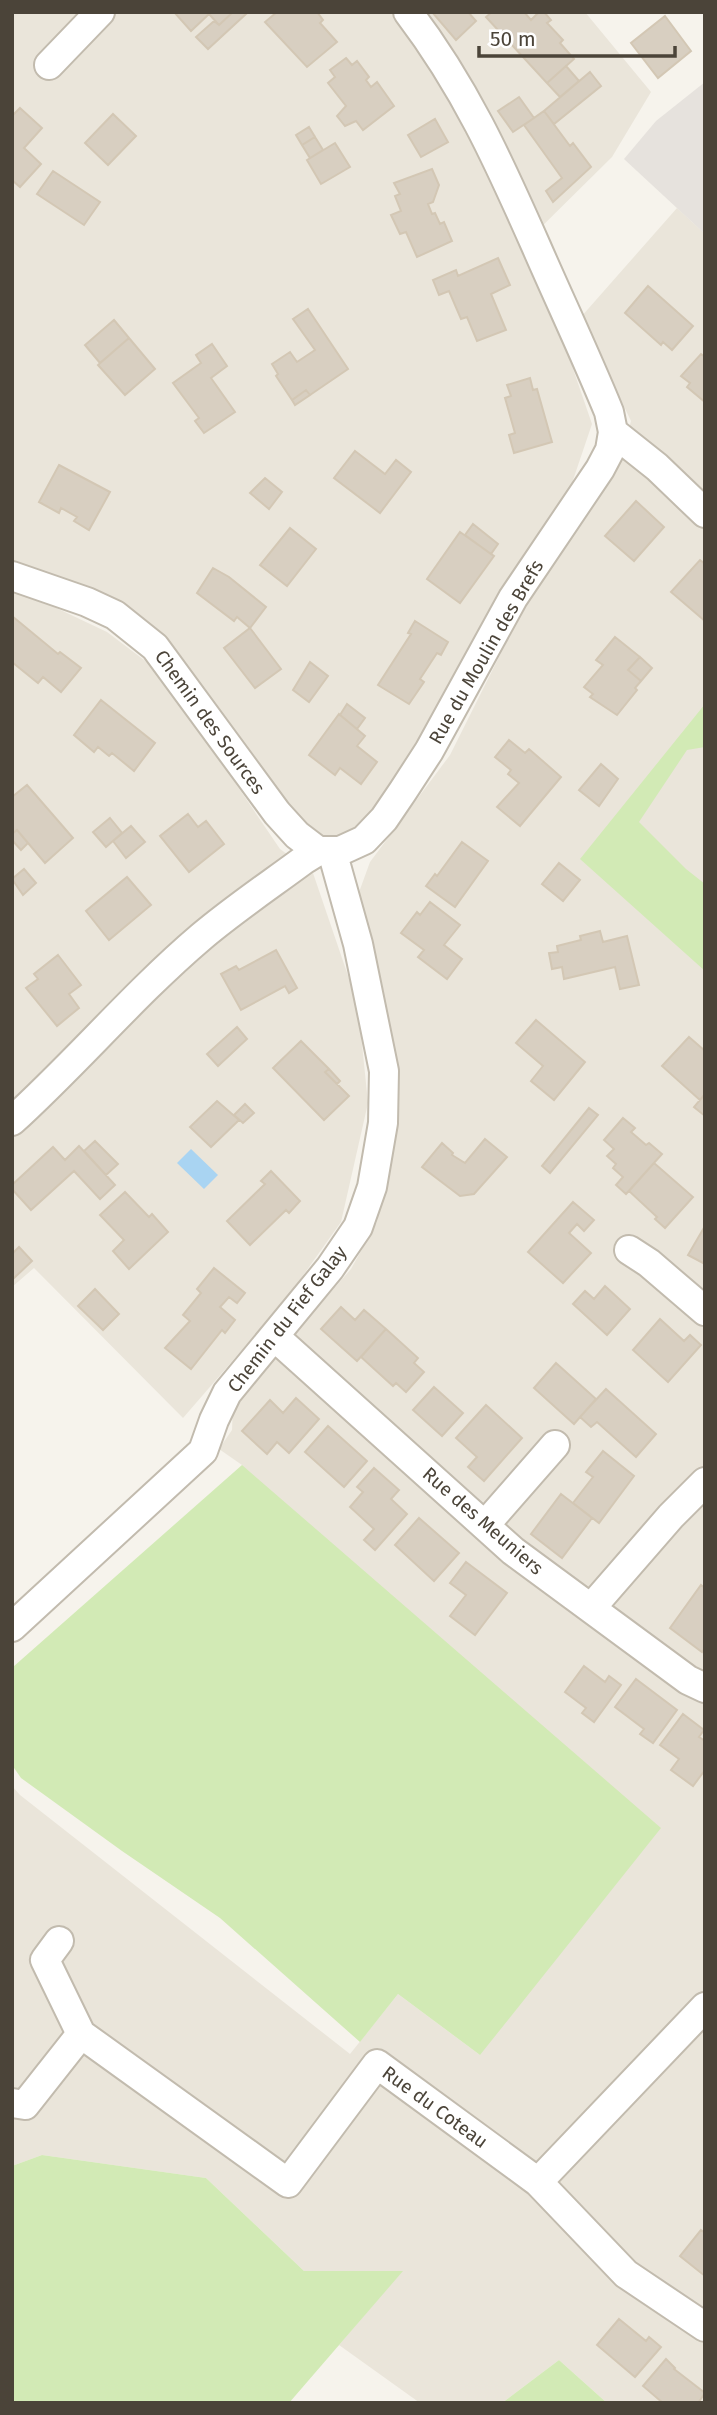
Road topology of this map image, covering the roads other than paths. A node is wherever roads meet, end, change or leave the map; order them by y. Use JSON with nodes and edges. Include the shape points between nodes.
{"nodes":[{"id":1,"x":100,"y":12,"type":"edge"},
{"id":2,"x":408,"y":12,"type":"edge"},
{"id":3,"x":49,"y":65,"type":"dead end"},
{"id":4,"x":613,"y":432,"type":"junction"},
{"id":5,"x":705,"y":513,"type":"edge"},
{"id":6,"x":12,"y":576,"type":"edge"},
{"id":7,"x":325,"y":851,"type":"junction"},
{"id":8,"x":12,"y":1121,"type":"edge"},
{"id":9,"x":629,"y":1250,"type":"dead end"},
{"id":10,"x":705,"y":1311,"type":"edge"},
{"id":11,"x":275,"y":1337,"type":"junction"},
{"id":12,"x":555,"y":1445,"type":"dead end"},
{"id":13,"x":705,"y":1482,"type":"edge"},
{"id":14,"x":485,"y":1525,"type":"junction"},
{"id":15,"x":591,"y":1608,"type":"junction"},
{"id":16,"x":12,"y":1627,"type":"edge"},
{"id":17,"x":705,"y":1688,"type":"edge"},
{"id":18,"x":59,"y":1941,"type":"dead end"},
{"id":19,"x":705,"y":2007,"type":"edge"},
{"id":20,"x":81,"y":2034,"type":"junction"},
{"id":21,"x":12,"y":2103,"type":"edge"},
{"id":22,"x":538,"y":2182,"type":"junction"},
{"id":23,"x":705,"y":2327,"type":"edge"}],
"edges":[{"from":1,"to":3,"type":"street"},
{"from":2,"to":4,"type":"street","via":[[465,95],[495,155],[601,392]]},
{"from":4,"to":5,"type":"street"},
{"from":4,"to":7,"type":"street","name":"Rue du Moulin des Brefs","via":[[600,469],[513,598],[429,751],[384,819],[353,846]]},
{"from":6,"to":7,"type":"street","name":"Chemin des Sources","via":[[115,615],[155,647],[277,813],[297,835]]},
{"from":7,"to":8,"type":"street","name":"Rue du Moulin des Brefs","via":[[202,936]]},
{"from":7,"to":11,"type":"street","name":"Chemin du Fief Galay","via":[[358,944],[384,1071],[383,1123],[372,1187],[358,1227]]},
{"from":9,"to":10,"type":"street"},
{"from":11,"to":14,"type":"street","name":"Rue des Meuniers"},
{"from":11,"to":16,"type":"street","name":"Chemin du Fief Galay","via":[[227,1393],[203,1451]]},
{"from":12,"to":14,"type":"street"},
{"from":13,"to":15,"type":"street"},
{"from":14,"to":15,"type":"street","name":"Rue des Meuniers"},
{"from":15,"to":17,"type":"street","name":"Rue des Meuniers"},
{"from":18,"to":20,"type":"street","name":"Rue du Coteau","via":[[44,1960]]},
{"from":19,"to":22,"type":"street"},
{"from":20,"to":21,"type":"street","via":[[25,2105]]},
{"from":20,"to":22,"type":"street","name":"Rue du Coteau","via":[[288,2183],[377,2064]]},
{"from":22,"to":23,"type":"street","name":"Rue du Coteau","via":[[626,2274]]}]}
